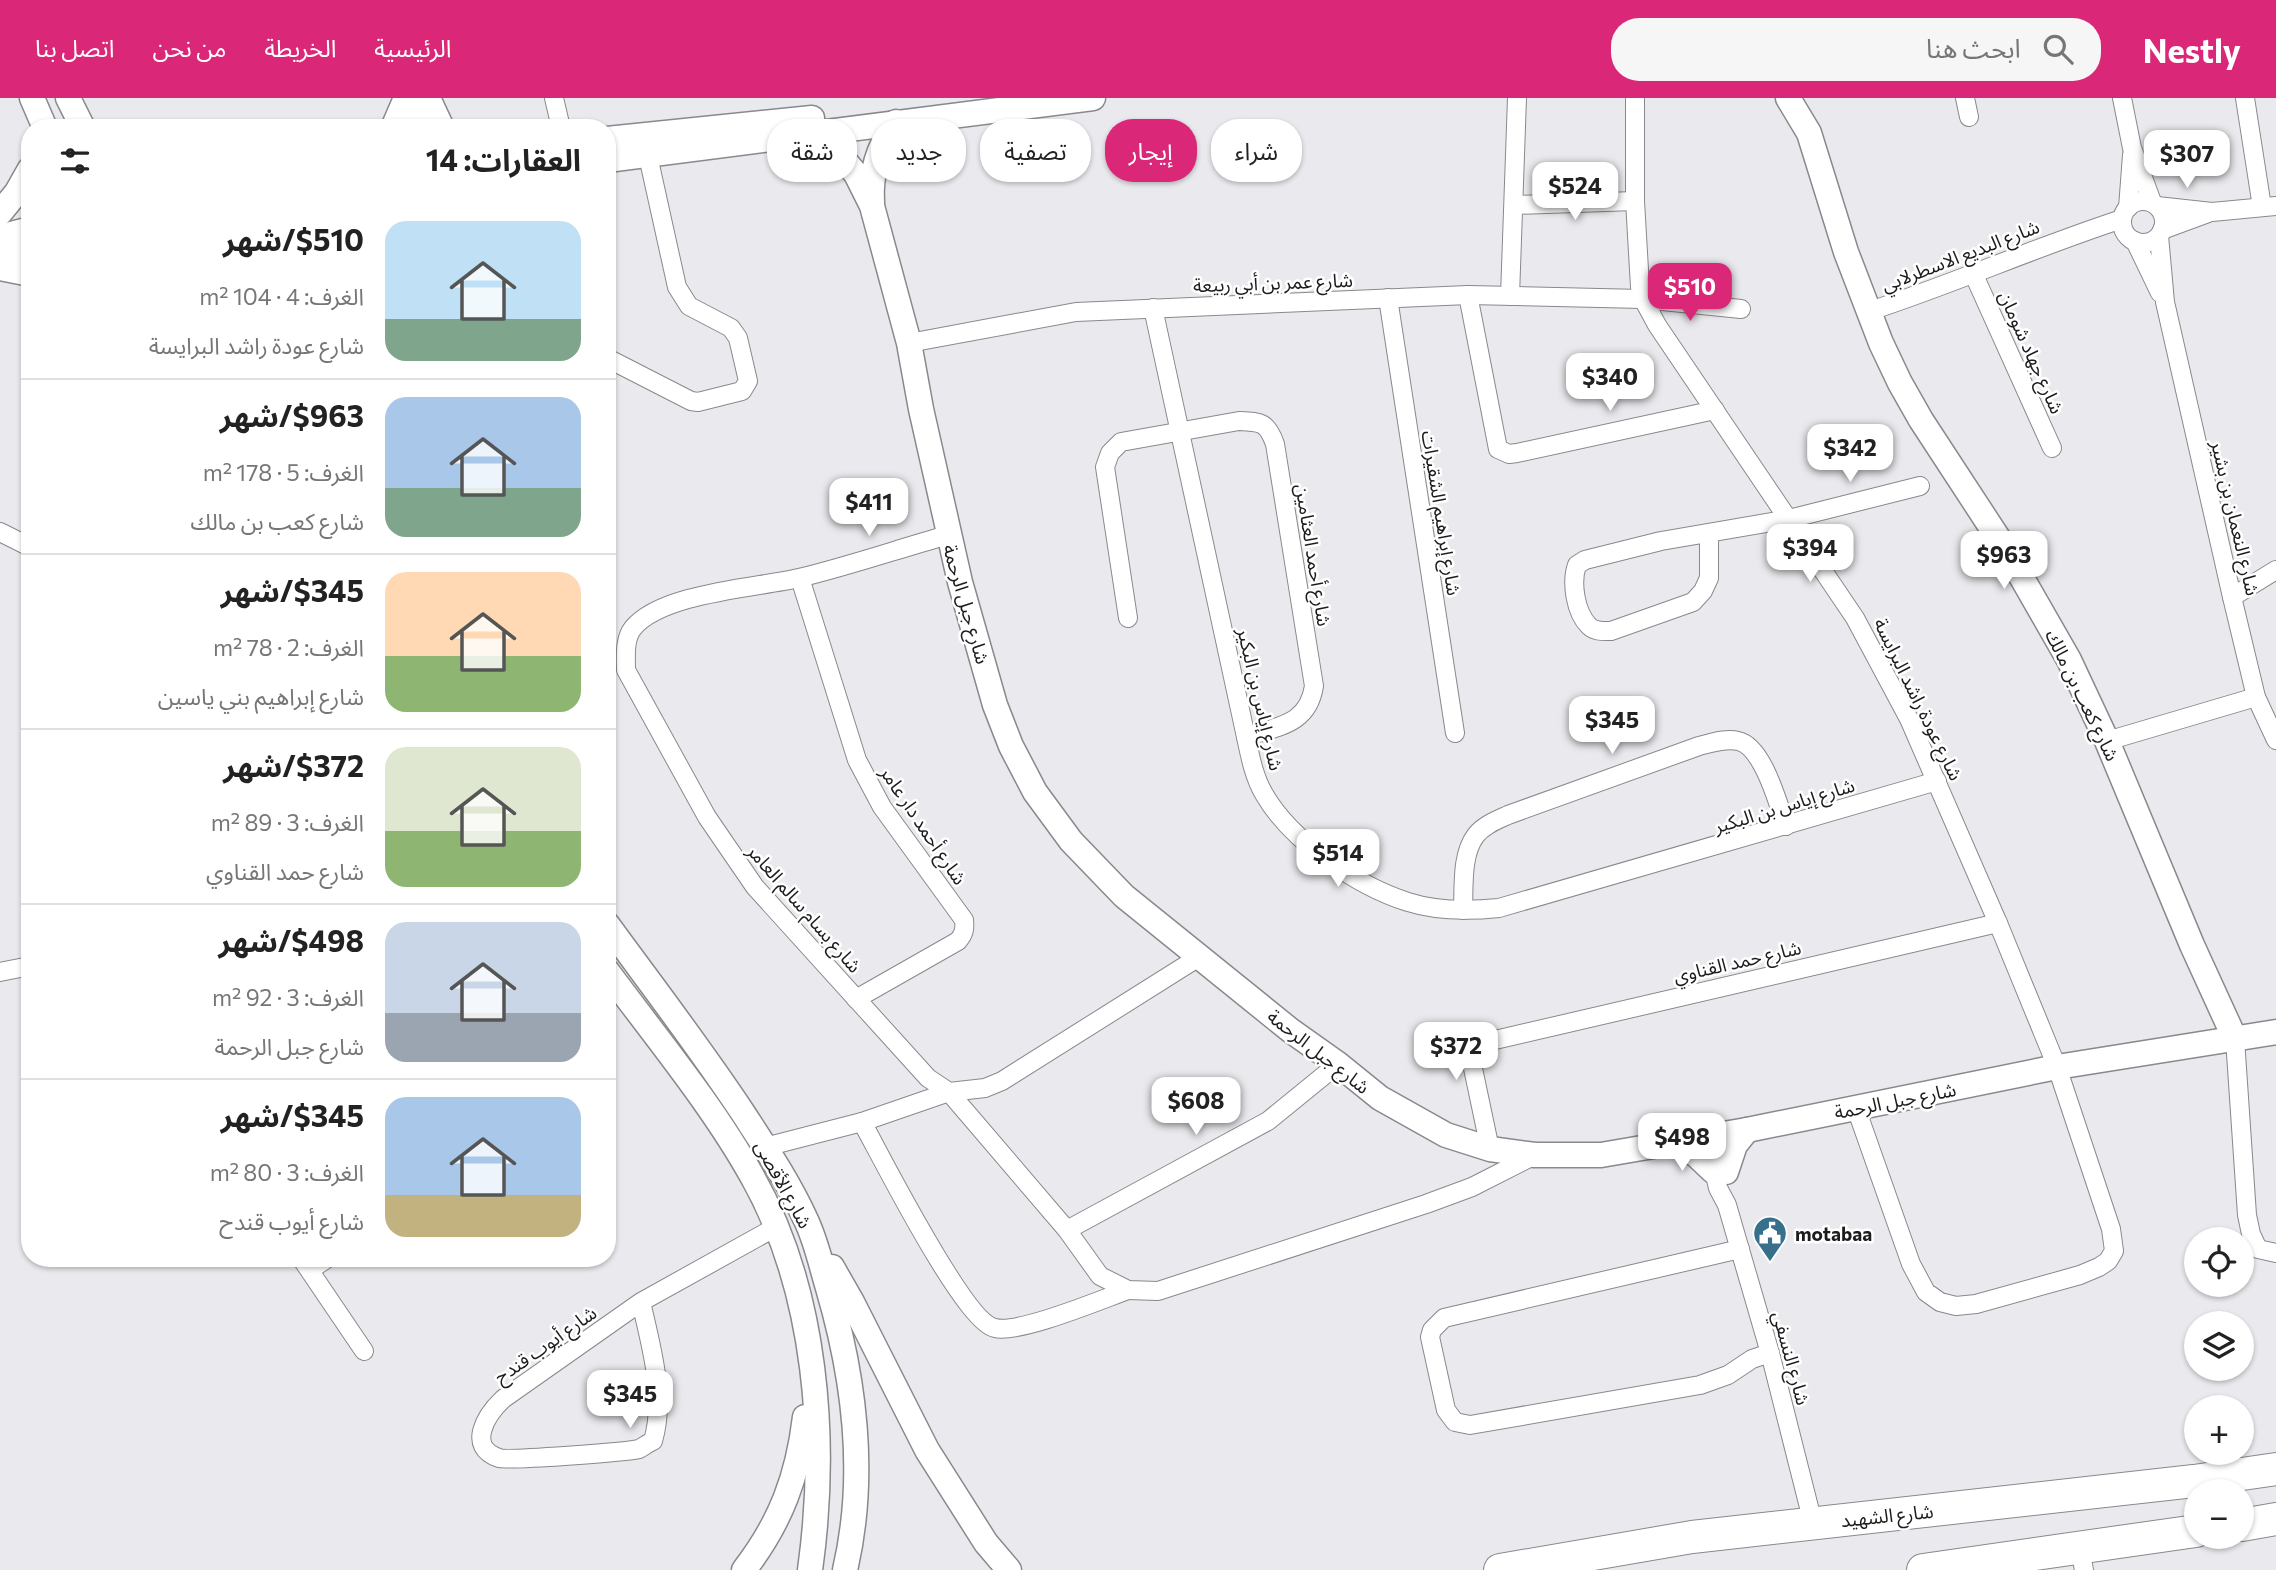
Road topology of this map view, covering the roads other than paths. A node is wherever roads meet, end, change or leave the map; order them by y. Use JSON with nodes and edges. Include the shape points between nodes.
{"nodes":[{"id":1,"x":407,"y":98,"type":"edge"},
{"id":2,"x":428,"y":98,"type":"edge"},
{"id":3,"x":554,"y":98,"type":"edge"},
{"id":4,"x":969,"y":98,"type":"edge"},
{"id":5,"x":1093,"y":98,"type":"edge"},
{"id":6,"x":1517,"y":98,"type":"edge"},
{"id":7,"x":1635,"y":98,"type":"edge"},
{"id":8,"x":1788,"y":98,"type":"edge"},
{"id":9,"x":1809,"y":98,"type":"edge"},
{"id":10,"x":1965,"y":98,"type":"edge"},
{"id":11,"x":2122,"y":98,"type":"edge"},
{"id":12,"x":2245,"y":98,"type":"edge"},
{"id":13,"x":1969,"y":117,"type":"dead end"},
{"id":14,"x":397,"y":119,"type":"edge"},
{"id":15,"x":429,"y":119,"type":"edge"},
{"id":16,"x":435,"y":119,"type":"edge"},
{"id":17,"x":559,"y":119,"type":"edge"},
{"id":18,"x":921,"y":119,"type":"edge"},
{"id":19,"x":1809,"y":133,"type":"junction"},
{"id":20,"x":616,"y":138,"type":"edge"},
{"id":21,"x":767,"y":140,"type":"edge"},
{"id":22,"x":2132,"y":148,"type":"junction"},
{"id":23,"x":648,"y":156,"type":"junction"},
{"id":24,"x":616,"y":159,"type":"edge"},
{"id":25,"x":857,"y":179,"type":"edge"},
{"id":26,"x":872,"y":182,"type":"edge"},
{"id":27,"x":21,"y":185,"type":"edge"},
{"id":28,"x":1635,"y":201,"type":"junction"},
{"id":29,"x":2155,"y":204,"type":"junction"},
{"id":30,"x":1514,"y":205,"type":"junction"},
{"id":31,"x":872,"y":206,"type":"junction"},
{"id":32,"x":2269,"y":206,"type":"edge"},
{"id":33,"x":2212,"y":212,"type":"junction"},
{"id":34,"x":0,"y":214,"type":"edge"},
{"id":35,"x":2125,"y":214,"type":"junction"},
{"id":36,"x":21,"y":231,"type":"edge"},
{"id":37,"x":2161,"y":233,"type":"junction"},
{"id":38,"x":0,"y":237,"type":"edge"},
{"id":39,"x":2068,"y":237,"type":"junction"},
{"id":40,"x":2132,"y":239,"type":"junction"},
{"id":41,"x":21,"y":254,"type":"edge"},
{"id":42,"x":0,"y":259,"type":"edge"},
{"id":43,"x":0,"y":268,"type":"edge"},
{"id":44,"x":21,"y":272,"type":"edge"},
{"id":45,"x":1974,"y":275,"type":"junction"},
{"id":46,"x":1468,"y":295,"type":"junction"},
{"id":47,"x":1510,"y":296,"type":"junction"},
{"id":48,"x":1388,"y":298,"type":"junction"},
{"id":49,"x":1643,"y":299,"type":"junction"},
{"id":50,"x":2165,"y":302,"type":"junction"},
{"id":51,"x":1153,"y":308,"type":"junction"},
{"id":52,"x":1741,"y":309,"type":"dead end"},
{"id":53,"x":1867,"y":312,"type":"junction"},
{"id":54,"x":909,"y":343,"type":"junction"},
{"id":55,"x":616,"y":363,"type":"edge"},
{"id":56,"x":1715,"y":410,"type":"junction"},
{"id":57,"x":1181,"y":430,"type":"junction"},
{"id":58,"x":2052,"y":448,"type":"dead end"},
{"id":59,"x":1920,"y":486,"type":"dead end"},
{"id":60,"x":1788,"y":519,"type":"junction"},
{"id":61,"x":0,"y":532,"type":"edge"},
{"id":62,"x":1709,"y":533,"type":"junction"},
{"id":63,"x":948,"y":535,"type":"junction"},
{"id":64,"x":21,"y":542,"type":"edge"},
{"id":65,"x":2276,"y":570,"type":"edge"},
{"id":66,"x":800,"y":578,"type":"junction"},
{"id":67,"x":2232,"y":597,"type":"junction"},
{"id":68,"x":1128,"y":618,"type":"dead end"},
{"id":69,"x":2256,"y":697,"type":"junction"},
{"id":70,"x":1455,"y":733,"type":"dead end"},
{"id":71,"x":1246,"y":737,"type":"junction"},
{"id":72,"x":2276,"y":740,"type":"edge"},
{"id":73,"x":2107,"y":741,"type":"junction"},
{"id":74,"x":1937,"y":781,"type":"junction"},
{"id":75,"x":1786,"y":826,"type":"junction"},
{"id":76,"x":1463,"y":911,"type":"junction"},
{"id":77,"x":1998,"y":923,"type":"junction"},
{"id":78,"x":616,"y":936,"type":"edge"},
{"id":79,"x":1199,"y":957,"type":"junction"},
{"id":80,"x":21,"y":968,"type":"edge"},
{"id":81,"x":0,"y":972,"type":"edge"},
{"id":82,"x":616,"y":983,"type":"edge"},
{"id":83,"x":856,"y":999,"type":"junction"},
{"id":84,"x":2276,"y":1032,"type":"edge"},
{"id":85,"x":2235,"y":1039,"type":"junction"},
{"id":86,"x":1338,"y":1064,"type":"junction"},
{"id":87,"x":2057,"y":1067,"type":"junction"},
{"id":88,"x":949,"y":1092,"type":"junction"},
{"id":89,"x":1856,"y":1108,"type":"junction"},
{"id":90,"x":862,"y":1122,"type":"junction"},
{"id":91,"x":1747,"y":1130,"type":"junction"},
{"id":92,"x":1712,"y":1136,"type":"junction"},
{"id":93,"x":1676,"y":1143,"type":"junction"},
{"id":94,"x":765,"y":1147,"type":"junction"},
{"id":95,"x":1490,"y":1149,"type":"junction"},
{"id":96,"x":1535,"y":1156,"type":"junction"},
{"id":97,"x":1719,"y":1172,"type":"junction"},
{"id":98,"x":776,"y":1227,"type":"junction"},
{"id":99,"x":1067,"y":1230,"type":"junction"},
{"id":100,"x":813,"y":1237,"type":"junction"},
{"id":101,"x":1740,"y":1249,"type":"junction"},
{"id":102,"x":2276,"y":1253,"type":"edge"},
{"id":103,"x":307,"y":1267,"type":"edge"},
{"id":104,"x":1128,"y":1290,"type":"junction"},
{"id":105,"x":641,"y":1302,"type":"junction"},
{"id":106,"x":364,"y":1351,"type":"dead end"},
{"id":107,"x":1770,"y":1353,"type":"junction"},
{"id":108,"x":811,"y":1371,"type":"junction"},
{"id":109,"x":2276,"y":1469,"type":"edge"},
{"id":110,"x":2276,"y":1519,"type":"edge"},
{"id":111,"x":2254,"y":1522,"type":"edge"},
{"id":112,"x":1813,"y":1523,"type":"junction"},
{"id":113,"x":2184,"y":1534,"type":"edge"},
{"id":114,"x":2082,"y":1559,"type":"edge"},
{"id":115,"x":744,"y":1570,"type":"edge"},
{"id":116,"x":810,"y":1570,"type":"edge"},
{"id":117,"x":845,"y":1570,"type":"edge"},
{"id":118,"x":1010,"y":1570,"type":"edge"},
{"id":119,"x":1500,"y":1570,"type":"edge"},
{"id":120,"x":1923,"y":1570,"type":"edge"}],
"edges":[{"from":1,"to":14,"type":"street"},
{"from":1,"to":15,"type":"street"},
{"from":2,"to":16,"type":"street"},
{"from":3,"to":17,"type":"street"},
{"from":4,"to":20,"type":"street"},
{"from":5,"to":18,"type":"street"},
{"from":6,"to":30,"type":"street"},
{"from":7,"to":28,"type":"street","name":"شارع عودة راشد البرايسة"},
{"from":8,"to":19,"type":"street","name":"شارع كعب بن مالك"},
{"from":9,"to":19,"type":"street","name":"شارع كعب بن مالك"},
{"from":10,"to":13,"type":"street"},
{"from":11,"to":22,"type":"street"},
{"from":12,"to":32,"type":"street"},
{"from":19,"to":53,"type":"street","name":"شارع كعب بن مالك"},
{"from":21,"to":23,"type":"street"},
{"from":22,"to":29,"type":"street"},
{"from":22,"to":35,"type":"street"},
{"from":23,"to":24,"type":"street"},
{"from":23,"to":55,"type":"street","via":[[677,287],[689,306],[731,328],[738,338],[748,381],[742,391],[691,401]]},
{"from":25,"to":31,"type":"street","name":"شارع جبل الرحمة"},
{"from":26,"to":31,"type":"street","name":"شارع جبل الرحمة"},
{"from":27,"to":34,"type":"street"},
{"from":28,"to":30,"type":"street"},
{"from":28,"to":49,"type":"street","name":"شارع عودة راشد البرايسة"},
{"from":29,"to":33,"type":"street"},
{"from":29,"to":35,"type":"street","via":[[2139,201]]},
{"from":29,"to":37,"type":"street","via":[[2164,217]]},
{"from":30,"to":47,"type":"street"},
{"from":31,"to":54,"type":"street","name":"شارع جبل الرحمة"},
{"from":32,"to":33,"type":"street"},
{"from":33,"to":37,"type":"street"},
{"from":35,"to":39,"type":"street","name":"شارع البديع الاسطرلابي"},
{"from":35,"to":40,"type":"street","via":[[2125,232]]},
{"from":36,"to":38,"type":"street"},
{"from":37,"to":40,"type":"street","via":[[2147,242]]},
{"from":37,"to":50,"type":"street","name":"شارع النعمان بن بشير"},
{"from":39,"to":40,"type":"street","name":"شارع البديع الاسطرلابي"},
{"from":39,"to":45,"type":"street","name":"شارع البديع الاسطرلابي"},
{"from":40,"to":50,"type":"street","name":"شارع النعمان بن بشير"},
{"from":41,"to":42,"type":"street"},
{"from":43,"to":44,"type":"street"},
{"from":45,"to":53,"type":"street","name":"شارع البديع الاسطرلابي"},
{"from":45,"to":58,"type":"street","name":"شارع جهاد شومان"},
{"from":46,"to":47,"type":"street","name":"شارع عمر بن أبي ربيعة"},
{"from":46,"to":48,"type":"street","name":"شارع عمر بن أبي ربيعة"},
{"from":46,"to":56,"type":"street","via":[[1498,449],[1504,453]]},
{"from":47,"to":49,"type":"street","name":"شارع عمر بن أبي ربيعة"},
{"from":48,"to":51,"type":"street","name":"شارع عمر بن أبي ربيعة"},
{"from":48,"to":70,"type":"street","name":"شارع إبراهيم الشقيرات"},
{"from":49,"to":52,"type":"street","name":"شارع عمر بن أبي ربيعة"},
{"from":49,"to":56,"type":"street","name":"شارع عودة راشد البرايسة"},
{"from":50,"to":67,"type":"street","name":"شارع النعمان بن بشير"},
{"from":51,"to":54,"type":"street","name":"شارع عمر بن أبي ربيعة","via":[[1076,312]]},
{"from":51,"to":57,"type":"street","name":"شارع إياس بن البكير"},
{"from":53,"to":73,"type":"street","name":"شارع كعب بن مالك","via":[[1921,420],[2069,660]]},
{"from":54,"to":63,"type":"street","name":"شارع جبل الرحمة"},
{"from":56,"to":60,"type":"street","name":"شارع عودة راشد البرايسة"},
{"from":57,"to":68,"type":"street","via":[[1121,442],[1105,467]]},
{"from":57,"to":71,"type":"street","name":"شارع إياس بن البكير"},
{"from":57,"to":71,"type":"street","name":"شارع أحمد العثامين","via":[[1258,422],[1269,429],[1275,444],[1314,686],[1312,702],[1293,721]]},
{"from":59,"to":60,"type":"street"},
{"from":60,"to":62,"type":"street"},
{"from":60,"to":74,"type":"street","name":"شارع عودة راشد البرايسة","via":[[1855,618]]},
{"from":61,"to":64,"type":"street"},
{"from":62,"to":62,"type":"street","via":[[1661,541],[1577,565],[1573,577],[1576,595],[1589,626],[1611,631],[1693,602],[1709,578]]},
{"from":63,"to":66,"type":"street"},
{"from":63,"to":79,"type":"street","name":"شارع جبل الرحمة","via":[[995,705],[1035,792],[1103,877]]},
{"from":65,"to":67,"type":"street"},
{"from":66,"to":83,"type":"street","name":"شارع أحمد دار عامر","via":[[857,760],[882,807],[964,920],[958,941]]},
{"from":66,"to":83,"type":"street","name":"شارع بسام سالم العامر","via":[[682,600],[650,614],[632,629],[626,670],[724,844],[755,887]]},
{"from":67,"to":69,"type":"street","name":"شارع النعمان بن بشير"},
{"from":69,"to":72,"type":"street","name":"شارع النعمان بن بشير"},
{"from":69,"to":73,"type":"street"},
{"from":71,"to":76,"type":"street","name":"شارع إياس بن البكير","via":[[1263,792],[1303,840],[1376,890],[1410,903]]},
{"from":73,"to":85,"type":"street","name":"شارع كعب بن مالك"},
{"from":74,"to":75,"type":"street","name":"شارع إياس بن البكير"},
{"from":74,"to":77,"type":"street","name":"شارع عودة راشد البرايسة"},
{"from":75,"to":76,"type":"street","name":"شارع إياس بن البكير","via":[[1529,901]]},
{"from":75,"to":76,"type":"street","via":[[1765,770],[1747,745],[1730,740],[1699,746],[1489,824],[1475,836],[1468,854]]},
{"from":77,"to":87,"type":"street","name":"شارع عودة راشد البرايسة"},
{"from":77,"to":95,"type":"street","name":"شارع حمد القناوي","via":[[1478,1044],[1471,1054]]},
{"from":78,"to":94,"type":"street","name":"شارع الأقصى"},
{"from":79,"to":86,"type":"street","name":"شارع جبل الرحمة"},
{"from":79,"to":88,"type":"street","via":[[1002,1081]]},
{"from":80,"to":81,"type":"street"},
{"from":82,"to":98,"type":"street","name":"شارع الأقصى","via":[[730,1140]]},
{"from":83,"to":88,"type":"street","name":"شارع بسام سالم العامر","via":[[928,1078]]},
{"from":84,"to":85,"type":"street","name":"شارع جبل الرحمة"},
{"from":85,"to":87,"type":"street","name":"شارع جبل الرحمة"},
{"from":85,"to":102,"type":"street","via":[[2247,1214],[2258,1249]]},
{"from":86,"to":95,"type":"street","name":"شارع جبل الرحمة","via":[[1413,1119]]},
{"from":86,"to":99,"type":"street","via":[[1268,1121]]},
{"from":87,"to":89,"type":"street","name":"شارع جبل الرحمة"},
{"from":87,"to":89,"type":"street","name":"شارع عودة راشد البرايسة","via":[[2111,1229],[2114,1251],[2108,1261],[2080,1275],[1976,1304],[1940,1302],[1918,1279]]},
{"from":88,"to":90,"type":"street"},
{"from":88,"to":99,"type":"street","name":"شارع بسام سالم العامر"},
{"from":89,"to":91,"type":"street","name":"شارع جبل الرحمة"},
{"from":90,"to":94,"type":"street"},
{"from":90,"to":104,"type":"street","via":[[930,1247],[976,1316],[992,1328],[1012,1330]]},
{"from":91,"to":92,"type":"street","name":"شارع جبل الرحمة"},
{"from":91,"to":97,"type":"street"},
{"from":92,"to":93,"type":"street","name":"شارع جبل الرحمة"},
{"from":92,"to":97,"type":"street","name":"شارع النسفي"},
{"from":93,"to":96,"type":"street","name":"شارع جبل الرحمة","via":[[1601,1155]]},
{"from":93,"to":97,"type":"street"},
{"from":94,"to":100,"type":"street","name":"شارع الأقصى"},
{"from":95,"to":96,"type":"street","name":"شارع جبل الرحمة"},
{"from":96,"to":104,"type":"street","via":[[1472,1187],[1413,1208],[1158,1291]]},
{"from":97,"to":101,"type":"street","name":"شارع النسفي","via":[[1728,1186],[1727,1205]]},
{"from":98,"to":105,"type":"street","name":"شارع أيوب قندح"},
{"from":98,"to":108,"type":"street","name":"شارع الأقصى","via":[[794,1278]]},
{"from":99,"to":104,"type":"street","name":"شارع بسام سالم العامر","via":[[1100,1276]]},
{"from":100,"to":117,"type":"street","name":"شارع الأقصى","via":[[838,1325],[854,1409],[857,1485]]},
{"from":100,"to":118,"type":"street","via":[[852,1301],[927,1450],[986,1543]]},
{"from":101,"to":107,"type":"street","name":"شارع النسفي"},
{"from":101,"to":107,"type":"street","via":[[1444,1318],[1430,1337],[1446,1410],[1455,1422],[1470,1424],[1700,1385]]},
{"from":103,"to":106,"type":"street"},
{"from":105,"to":105,"type":"street","name":"شارع أيوب قندح","via":[[656,1391],[658,1422],[653,1441],[638,1449],[567,1455],[502,1459],[487,1452],[481,1441],[490,1411]]},
{"from":107,"to":112,"type":"street","name":"شارع النسفي"},
{"from":108,"to":115,"type":"street","via":[[802,1445],[783,1510]]},
{"from":108,"to":116,"type":"street","name":"شارع الأقصى","via":[[818,1450]]},
{"from":109,"to":112,"type":"highway","name":"شارع الشهيد"},
{"from":110,"to":111,"type":"highway"},
{"from":112,"to":119,"type":"highway","name":"شارع الشهيد","via":[[1645,1544]]},
{"from":113,"to":114,"type":"highway"},
{"from":114,"to":120,"type":"highway"}]}
